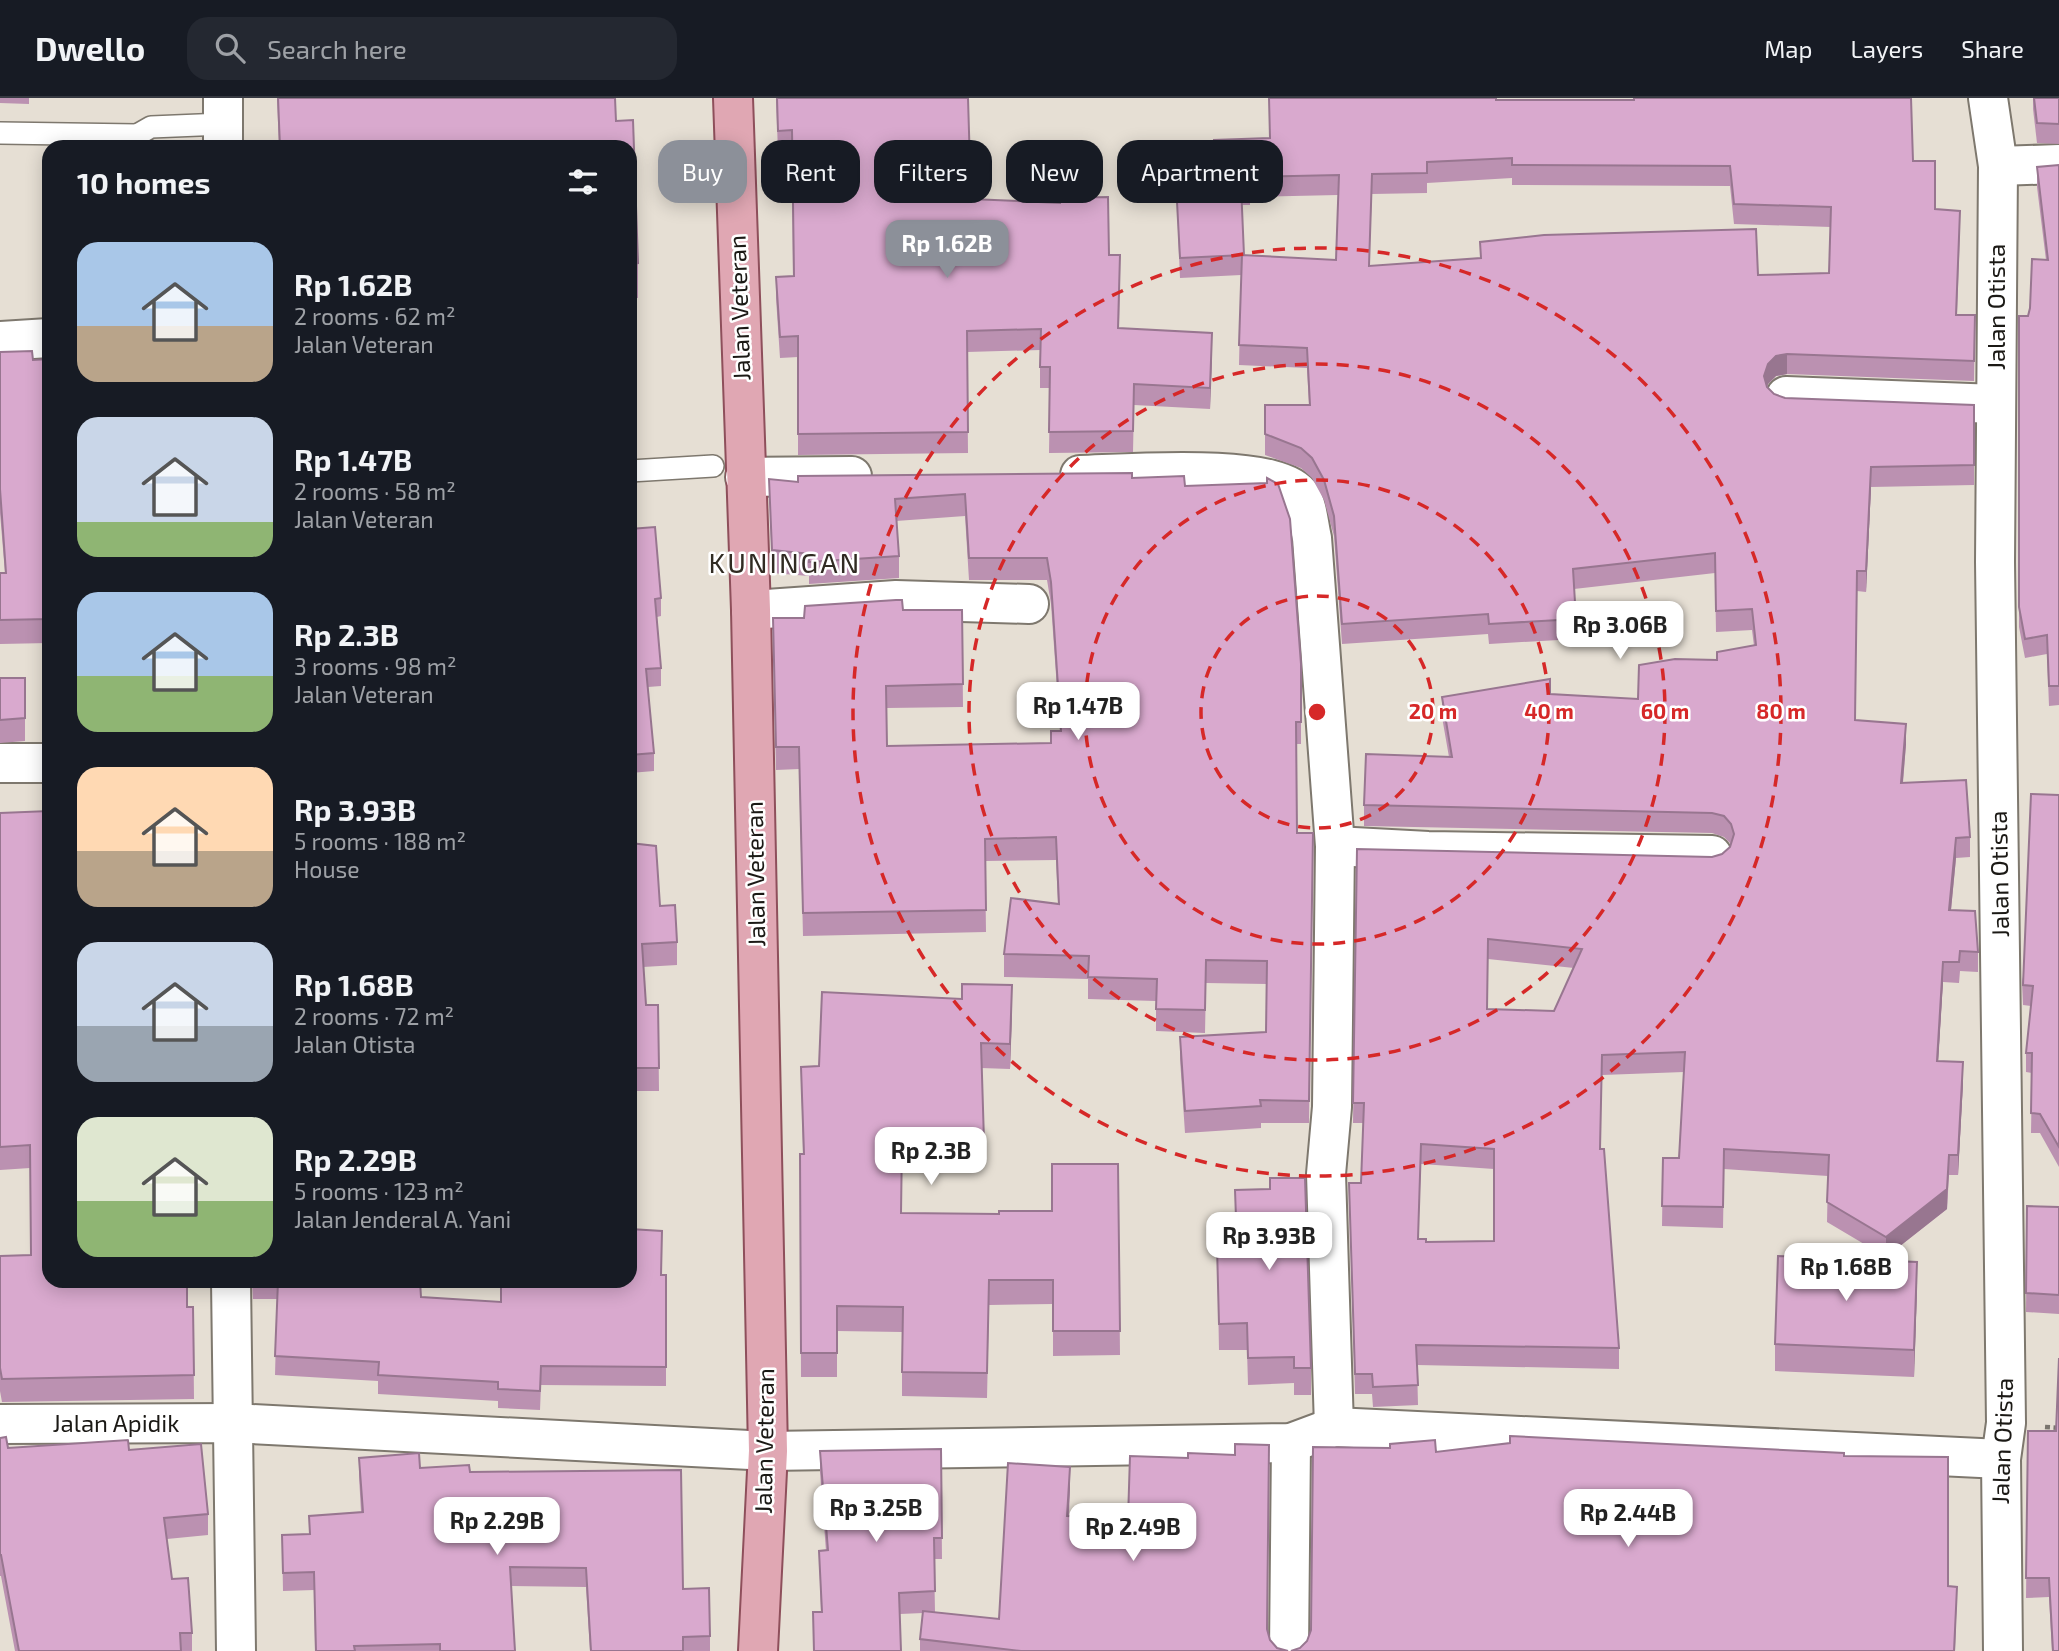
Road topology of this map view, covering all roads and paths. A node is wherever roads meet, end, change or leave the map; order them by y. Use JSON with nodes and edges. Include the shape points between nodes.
{"nodes":[{"id":1,"x":733,"y":98,"type":"edge"},
{"id":2,"x":1988,"y":98,"type":"edge"},
{"id":3,"x":223,"y":123,"type":"edge"},
{"id":4,"x":0,"y":133,"type":"edge"},
{"id":5,"x":119,"y":140,"type":"edge"},
{"id":6,"x":137,"y":140,"type":"edge"},
{"id":7,"x":2059,"y":164,"type":"edge"},
{"id":8,"x":1998,"y":166,"type":"junction"},
{"id":9,"x":42,"y":338,"type":"edge"},
{"id":10,"x":0,"y":341,"type":"edge"},
{"id":11,"x":1786,"y":396,"type":"edge"},
{"id":12,"x":1996,"y":404,"type":"junction"},
{"id":13,"x":637,"y":471,"type":"edge"},
{"id":14,"x":729,"y":471,"type":"junction"},
{"id":15,"x":1040,"y":475,"type":"edge"},
{"id":16,"x":887,"y":476,"type":"edge"},
{"id":17,"x":1029,"y":604,"type":"dead end"},
{"id":18,"x":751,"y":610,"type":"junction"},
{"id":19,"x":0,"y":763,"type":"edge"},
{"id":20,"x":42,"y":763,"type":"edge"},
{"id":21,"x":1335,"y":846,"type":"junction"},
{"id":22,"x":1712,"y":855,"type":"edge"},
{"id":23,"x":231,"y":1288,"type":"edge"},
{"id":24,"x":233,"y":1423,"type":"junction"},
{"id":25,"x":0,"y":1424,"type":"edge"},
{"id":26,"x":1334,"y":1427,"type":"junction"},
{"id":27,"x":1291,"y":1443,"type":"junction"},
{"id":28,"x":768,"y":1451,"type":"junction"},
{"id":29,"x":2001,"y":1459,"type":"junction"},
{"id":30,"x":236,"y":1651,"type":"edge"},
{"id":31,"x":758,"y":1651,"type":"edge"},
{"id":32,"x":1289,"y":1651,"type":"edge"},
{"id":33,"x":2003,"y":1651,"type":"edge"}],
"edges":[{"from":1,"to":14,"type":"main road","name":"Jalan Veteran"},
{"from":2,"to":8,"type":"street","name":"Jalan Otista"},
{"from":3,"to":6,"type":"lane","via":[[151,127]]},
{"from":4,"to":5,"type":"lane"},
{"from":7,"to":8,"type":"street"},
{"from":8,"to":12,"type":"street","name":"Jalan Otista"},
{"from":9,"to":10,"type":"street"},
{"from":11,"to":12,"type":"street"},
{"from":12,"to":29,"type":"street","name":"Jalan Otista","via":[[2006,1423]]},
{"from":13,"to":14,"type":"lane"},
{"from":14,"to":16,"type":"street"},
{"from":14,"to":18,"type":"main road","name":"Jalan Veteran"},
{"from":15,"to":21,"type":"street","via":[[1248,473],[1282,480],[1301,496],[1312,538]]},
{"from":17,"to":18,"type":"street","via":[[896,600]]},
{"from":18,"to":28,"type":"main road","name":"Jalan Veteran"},
{"from":19,"to":20,"type":"street"},
{"from":21,"to":22,"type":"street"},
{"from":21,"to":26,"type":"street","via":[[1332,1107],[1326,1174]]},
{"from":23,"to":24,"type":"street"},
{"from":24,"to":25,"type":"street","name":"Jalan Apidik"},
{"from":24,"to":28,"type":"street","name":"Jalan Apidik"},
{"from":24,"to":30,"type":"street"},
{"from":26,"to":27,"type":"street","name":"Jalan Apidik"},
{"from":26,"to":29,"type":"street"},
{"from":27,"to":28,"type":"street","name":"Jalan Apidik"},
{"from":27,"to":32,"type":"street"},
{"from":28,"to":31,"type":"main road","name":"Jalan Veteran"},
{"from":29,"to":33,"type":"street","name":"Jalan Otista"}]}
